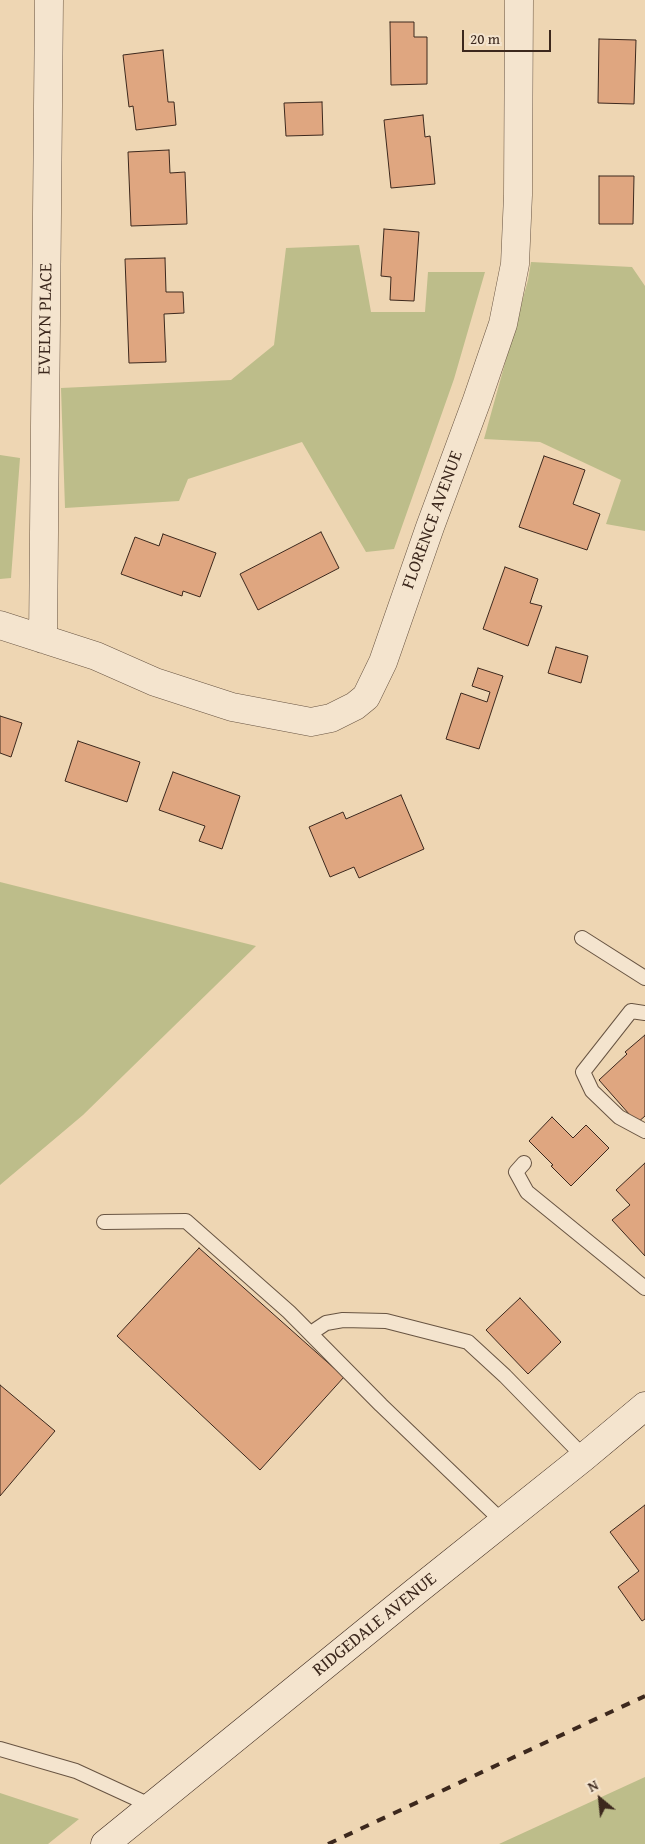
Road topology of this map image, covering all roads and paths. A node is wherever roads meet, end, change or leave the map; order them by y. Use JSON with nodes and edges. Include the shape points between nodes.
{"nodes":[{"id":1,"x":49,"y":0,"type":"edge"},
{"id":2,"x":519,"y":0,"type":"edge"},
{"id":3,"x":0,"y":626,"type":"edge"},
{"id":4,"x":43,"y":639,"type":"junction"},
{"id":5,"x":582,"y":938,"type":"dead end"},
{"id":6,"x":645,"y":978,"type":"edge"},
{"id":7,"x":645,"y":1013,"type":"edge"},
{"id":8,"x":645,"y":1131,"type":"edge"},
{"id":9,"x":524,"y":1163,"type":"dead end"},
{"id":10,"x":104,"y":1222,"type":"dead end"},
{"id":11,"x":645,"y":1288,"type":"edge"},
{"id":12,"x":311,"y":1333,"type":"junction"},
{"id":13,"x":645,"y":1406,"type":"edge"},
{"id":14,"x":584,"y":1457,"type":"junction"},
{"id":15,"x":503,"y":1522,"type":"junction"},
{"id":16,"x":0,"y":1750,"type":"edge"},
{"id":17,"x":152,"y":1806,"type":"junction"},
{"id":18,"x":105,"y":1844,"type":"edge"}],
"edges":[{"from":1,"to":4,"type":"street","name":"EVELYN PLACE"},
{"from":2,"to":4,"type":"street","name":"FLORENCE AVENUE","via":[[515,264],[503,324],[382,662],[366,697],[331,718],[311,722],[232,706],[155,682],[96,656]]},
{"from":3,"to":4,"type":"street","name":"FLORENCE AVENUE"},
{"from":5,"to":6,"type":"lane"},
{"from":7,"to":8,"type":"lane","via":[[631,1011],[583,1072],[592,1091],[620,1116]]},
{"from":9,"to":11,"type":"lane","via":[[516,1172],[526,1192]]},
{"from":10,"to":12,"type":"lane","via":[[186,1221]]},
{"from":12,"to":14,"type":"lane","via":[[326,1323],[343,1320],[386,1321],[468,1342]]},
{"from":12,"to":15,"type":"lane"},
{"from":13,"to":14,"type":"street","name":"RIDGEDALE AVENUE"},
{"from":14,"to":15,"type":"street","name":"RIDGEDALE AVENUE"},
{"from":15,"to":17,"type":"street","name":"RIDGEDALE AVENUE"},
{"from":16,"to":17,"type":"lane","via":[[76,1772]]},
{"from":17,"to":18,"type":"street","name":"RIDGEDALE AVENUE"}]}
